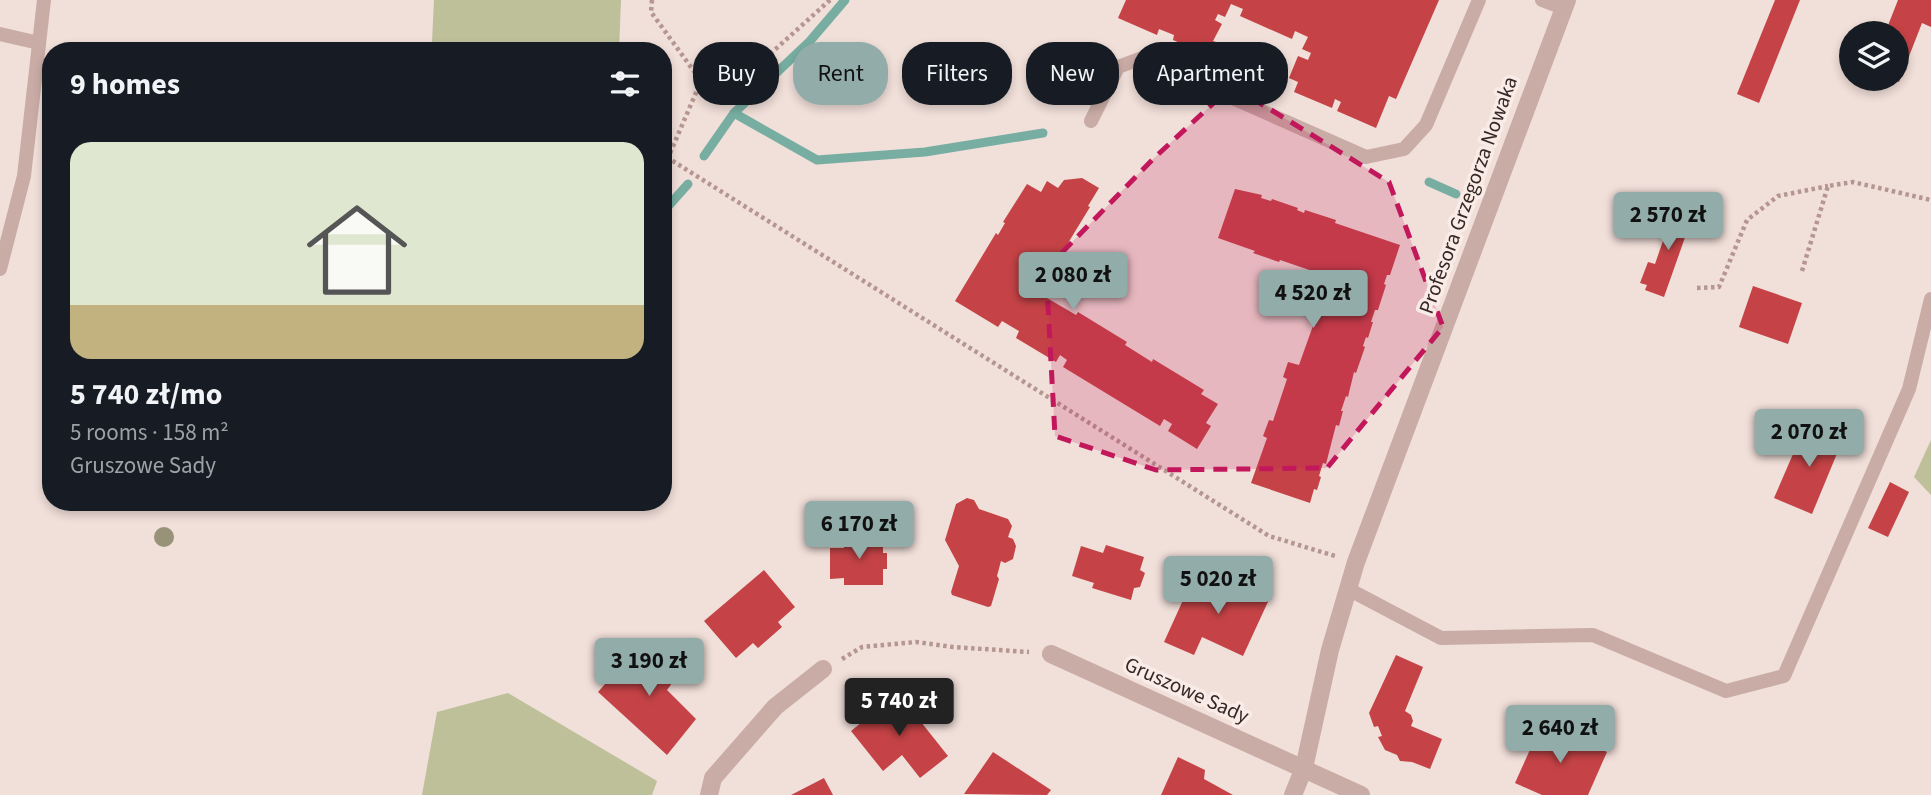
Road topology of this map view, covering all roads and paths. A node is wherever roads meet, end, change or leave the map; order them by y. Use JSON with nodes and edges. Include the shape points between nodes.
{"nodes":[{"id":1,"x":44,"y":0,"type":"edge"},
{"id":2,"x":652,"y":0,"type":"edge"},
{"id":3,"x":830,"y":0,"type":"edge"},
{"id":4,"x":1479,"y":0,"type":"edge"},
{"id":5,"x":1542,"y":0,"type":"edge"},
{"id":6,"x":1565,"y":4,"type":"edge"},
{"id":7,"x":0,"y":34,"type":"edge"},
{"id":8,"x":38,"y":43,"type":"junction"},
{"id":9,"x":779,"y":46,"type":"edge"},
{"id":10,"x":693,"y":70,"type":"edge"},
{"id":11,"x":693,"y":100,"type":"edge"},
{"id":12,"x":1091,"y":121,"type":"dead end"},
{"id":13,"x":672,"y":149,"type":"edge"},
{"id":14,"x":672,"y":161,"type":"edge"},
{"id":15,"x":1828,"y":186,"type":"junction"},
{"id":16,"x":1931,"y":200,"type":"edge"},
{"id":17,"x":0,"y":269,"type":"edge"},
{"id":18,"x":1802,"y":271,"type":"dead end"},
{"id":19,"x":1697,"y":288,"type":"dead end"},
{"id":20,"x":1931,"y":299,"type":"edge"},
{"id":21,"x":1356,"y":562,"type":"junction"},
{"id":22,"x":1348,"y":589,"type":"junction"},
{"id":23,"x":1051,"y":654,"type":"joint"},
{"id":24,"x":823,"y":669,"type":"joint"},
{"id":25,"x":1304,"y":768,"type":"junction"},
{"id":26,"x":709,"y":795,"type":"edge"},
{"id":27,"x":1293,"y":795,"type":"edge"},
{"id":28,"x":1361,"y":795,"type":"edge"}],
"edges":[{"from":1,"to":8,"type":"lane"},
{"from":2,"to":10,"type":"path","via":[[651,12]]},
{"from":3,"to":9,"type":"path"},
{"from":4,"to":12,"type":"lane","via":[[1426,125],[1404,149],[1366,157],[1142,58],[1118,66]]},
{"from":5,"to":6,"type":"lane"},
{"from":6,"to":21,"type":"street","name":"Profesora Grzegorza Nowaka"},
{"from":7,"to":8,"type":"lane"},
{"from":8,"to":17,"type":"lane","via":[[24,176]]},
{"from":11,"to":13,"type":"path"},
{"from":14,"to":21,"type":"path","via":[[1269,536]]},
{"from":15,"to":16,"type":"path","via":[[1853,182]]},
{"from":15,"to":18,"type":"path"},
{"from":15,"to":19,"type":"path","via":[[1779,196],[1747,220],[1719,287]]},
{"from":20,"to":22,"type":"lane","via":[[1909,389],[1784,676],[1726,691],[1593,635],[1441,638]]},
{"from":21,"to":22,"type":"street","name":"Profesora Grzegorza Nowaka"},
{"from":22,"to":25,"type":"street","name":"Profesora Grzegorza Nowaka"},
{"from":23,"to":24,"type":"path","via":[[916,642],[862,647]]},
{"from":23,"to":25,"type":"street","name":"Gruszowe Sady"},
{"from":24,"to":26,"type":"street","via":[[775,707],[713,778]]},
{"from":25,"to":27,"type":"street"},
{"from":25,"to":28,"type":"street","name":"Gruszowe Sady"}]}
